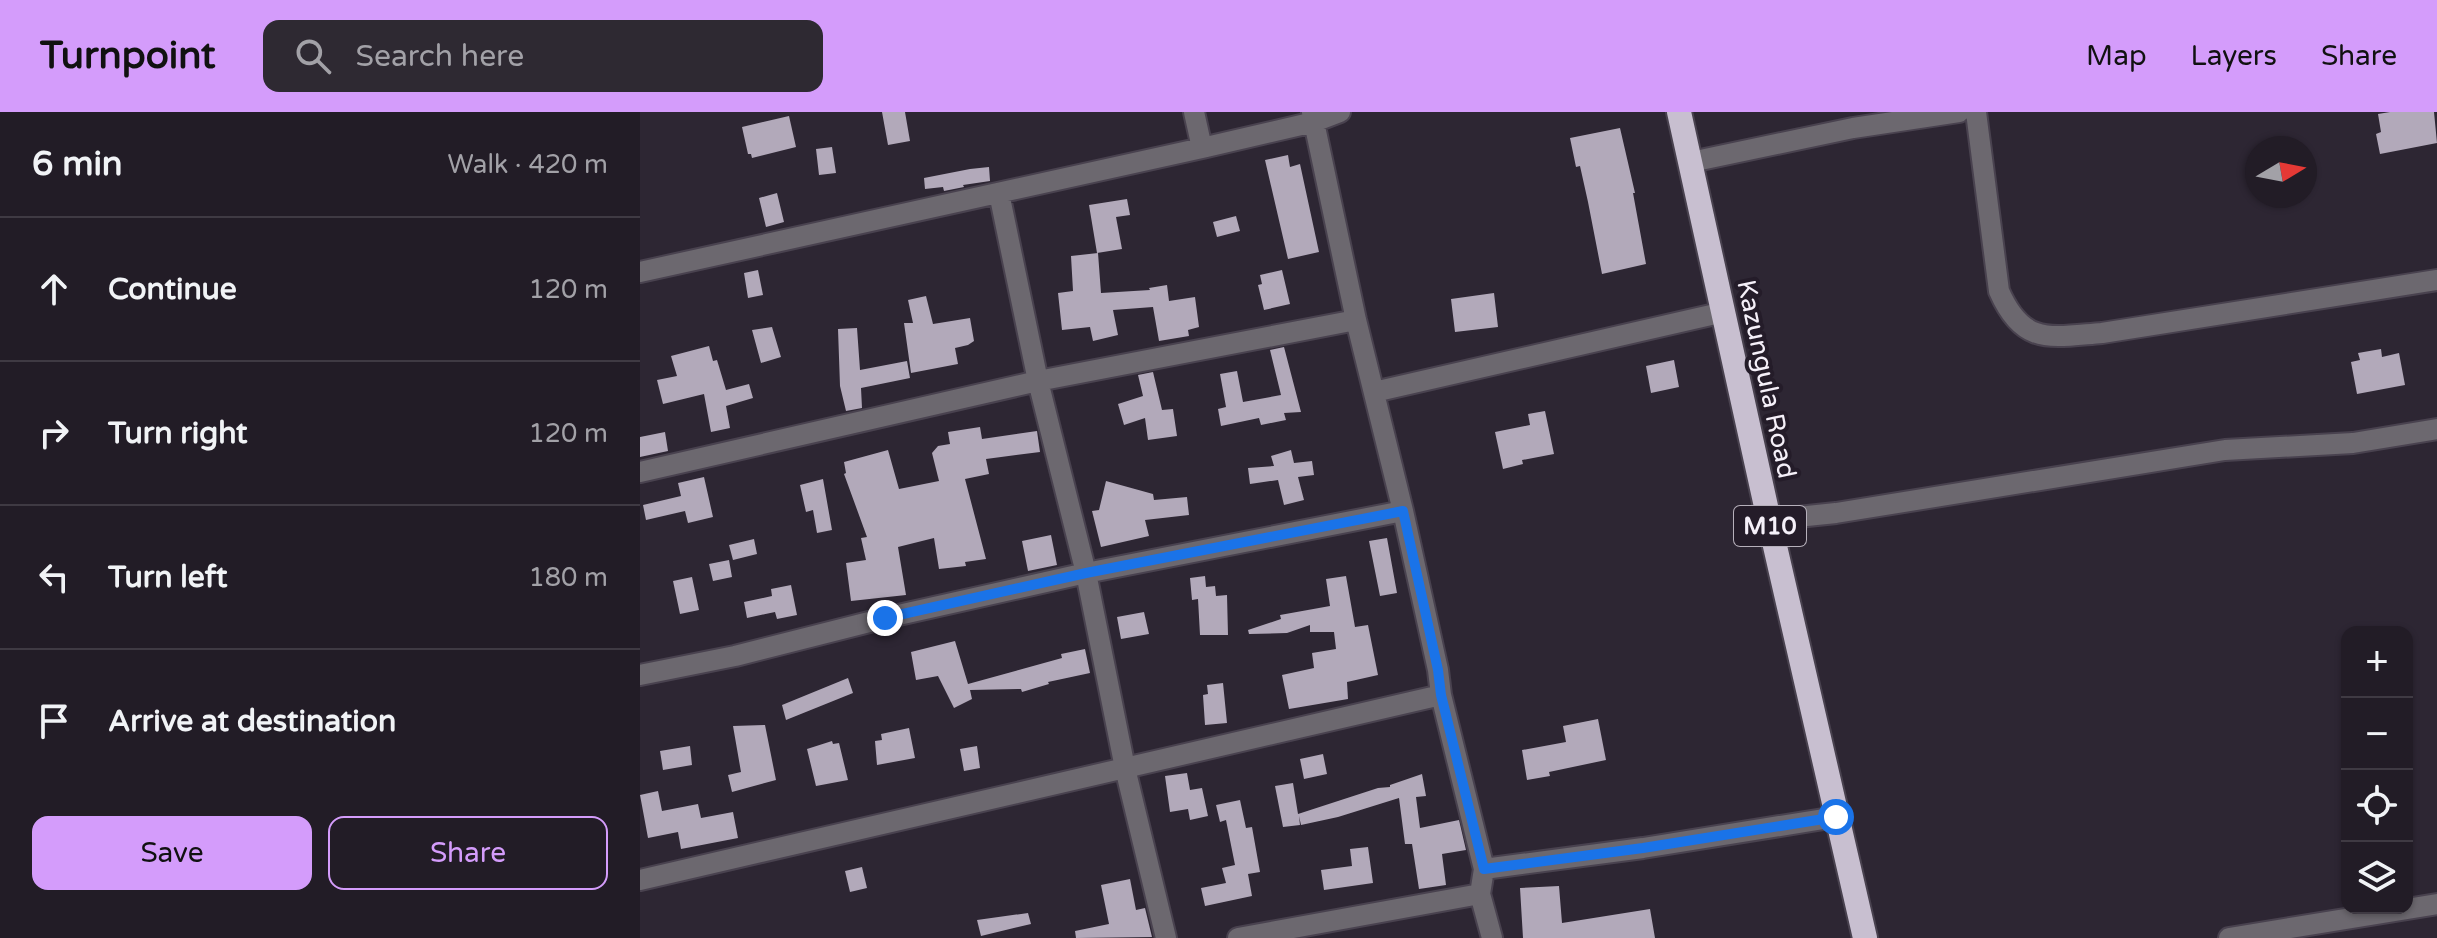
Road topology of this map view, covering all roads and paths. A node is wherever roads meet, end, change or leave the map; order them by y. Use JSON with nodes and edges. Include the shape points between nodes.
{"nodes":[{"id":1,"x":1194,"y":112,"type":"edge"},
{"id":2,"x":1340,"y":112,"type":"edge"},
{"id":3,"x":1679,"y":112,"type":"edge"},
{"id":4,"x":1959,"y":112,"type":"edge"},
{"id":5,"x":1976,"y":112,"type":"edge"},
{"id":6,"x":1313,"y":117,"type":"edge"},
{"id":7,"x":1202,"y":148,"type":"junction"},
{"id":8,"x":1691,"y":162,"type":"junction"},
{"id":9,"x":999,"y":193,"type":"junction"},
{"id":10,"x":640,"y":272,"type":"edge"},
{"id":11,"x":2437,"y":280,"type":"edge"},
{"id":12,"x":1724,"y":312,"type":"junction"},
{"id":13,"x":1356,"y":320,"type":"junction"},
{"id":14,"x":1038,"y":381,"type":"junction"},
{"id":15,"x":1374,"y":392,"type":"junction"},
{"id":16,"x":2437,"y":429,"type":"edge"},
{"id":17,"x":640,"y":472,"type":"edge"},
{"id":18,"x":1403,"y":511,"type":"junction"},
{"id":19,"x":1769,"y":520,"type":"junction"},
{"id":20,"x":1086,"y":573,"type":"junction"},
{"id":21,"x":640,"y":675,"type":"edge"},
{"id":22,"x":1441,"y":695,"type":"junction"},
{"id":23,"x":1125,"y":768,"type":"junction"},
{"id":24,"x":1836,"y":817,"type":"junction"},
{"id":25,"x":1484,"y":869,"type":"junction"},
{"id":26,"x":640,"y":880,"type":"edge"},
{"id":27,"x":1480,"y":894,"type":"junction"},
{"id":28,"x":2437,"y":904,"type":"edge"},
{"id":29,"x":1166,"y":938,"type":"edge"},
{"id":30,"x":1238,"y":938,"type":"edge"},
{"id":31,"x":1492,"y":938,"type":"edge"},
{"id":32,"x":1865,"y":938,"type":"edge"},
{"id":33,"x":2229,"y":938,"type":"edge"}],
"edges":[{"from":1,"to":7,"type":"street"},
{"from":2,"to":6,"type":"street"},
{"from":3,"to":8,"type":"highway","name":"Kazungula Road","number":"M10"},
{"from":4,"to":8,"type":"street"},
{"from":5,"to":11,"type":"street","via":[[1999,291],[2009,313],[2028,330],[2050,337],[2102,333]]},
{"from":6,"to":7,"type":"street"},
{"from":6,"to":13,"type":"street"},
{"from":7,"to":9,"type":"street"},
{"from":8,"to":12,"type":"highway","name":"Kazungula Road","number":"M10"},
{"from":9,"to":10,"type":"street"},
{"from":9,"to":14,"type":"street"},
{"from":12,"to":15,"type":"street"},
{"from":12,"to":19,"type":"highway","name":"Kazungula Road","number":"M10"},
{"from":13,"to":14,"type":"street"},
{"from":13,"to":15,"type":"street"},
{"from":14,"to":17,"type":"street"},
{"from":14,"to":20,"type":"street"},
{"from":15,"to":18,"type":"street"},
{"from":16,"to":19,"type":"street","via":[[2353,443],[2225,450]]},
{"from":18,"to":20,"type":"street"},
{"from":18,"to":22,"type":"street"},
{"from":19,"to":24,"type":"highway","name":"Kazungula Road","number":"M10"},
{"from":20,"to":21,"type":"street"},
{"from":20,"to":23,"type":"street"},
{"from":22,"to":23,"type":"street"},
{"from":22,"to":25,"type":"street"},
{"from":23,"to":26,"type":"street"},
{"from":23,"to":29,"type":"street"},
{"from":24,"to":25,"type":"street"},
{"from":24,"to":32,"type":"highway","name":"Kazungula Road","number":"M10"},
{"from":25,"to":27,"type":"street"},
{"from":27,"to":30,"type":"street"},
{"from":27,"to":31,"type":"street"},
{"from":28,"to":33,"type":"street"}]}
